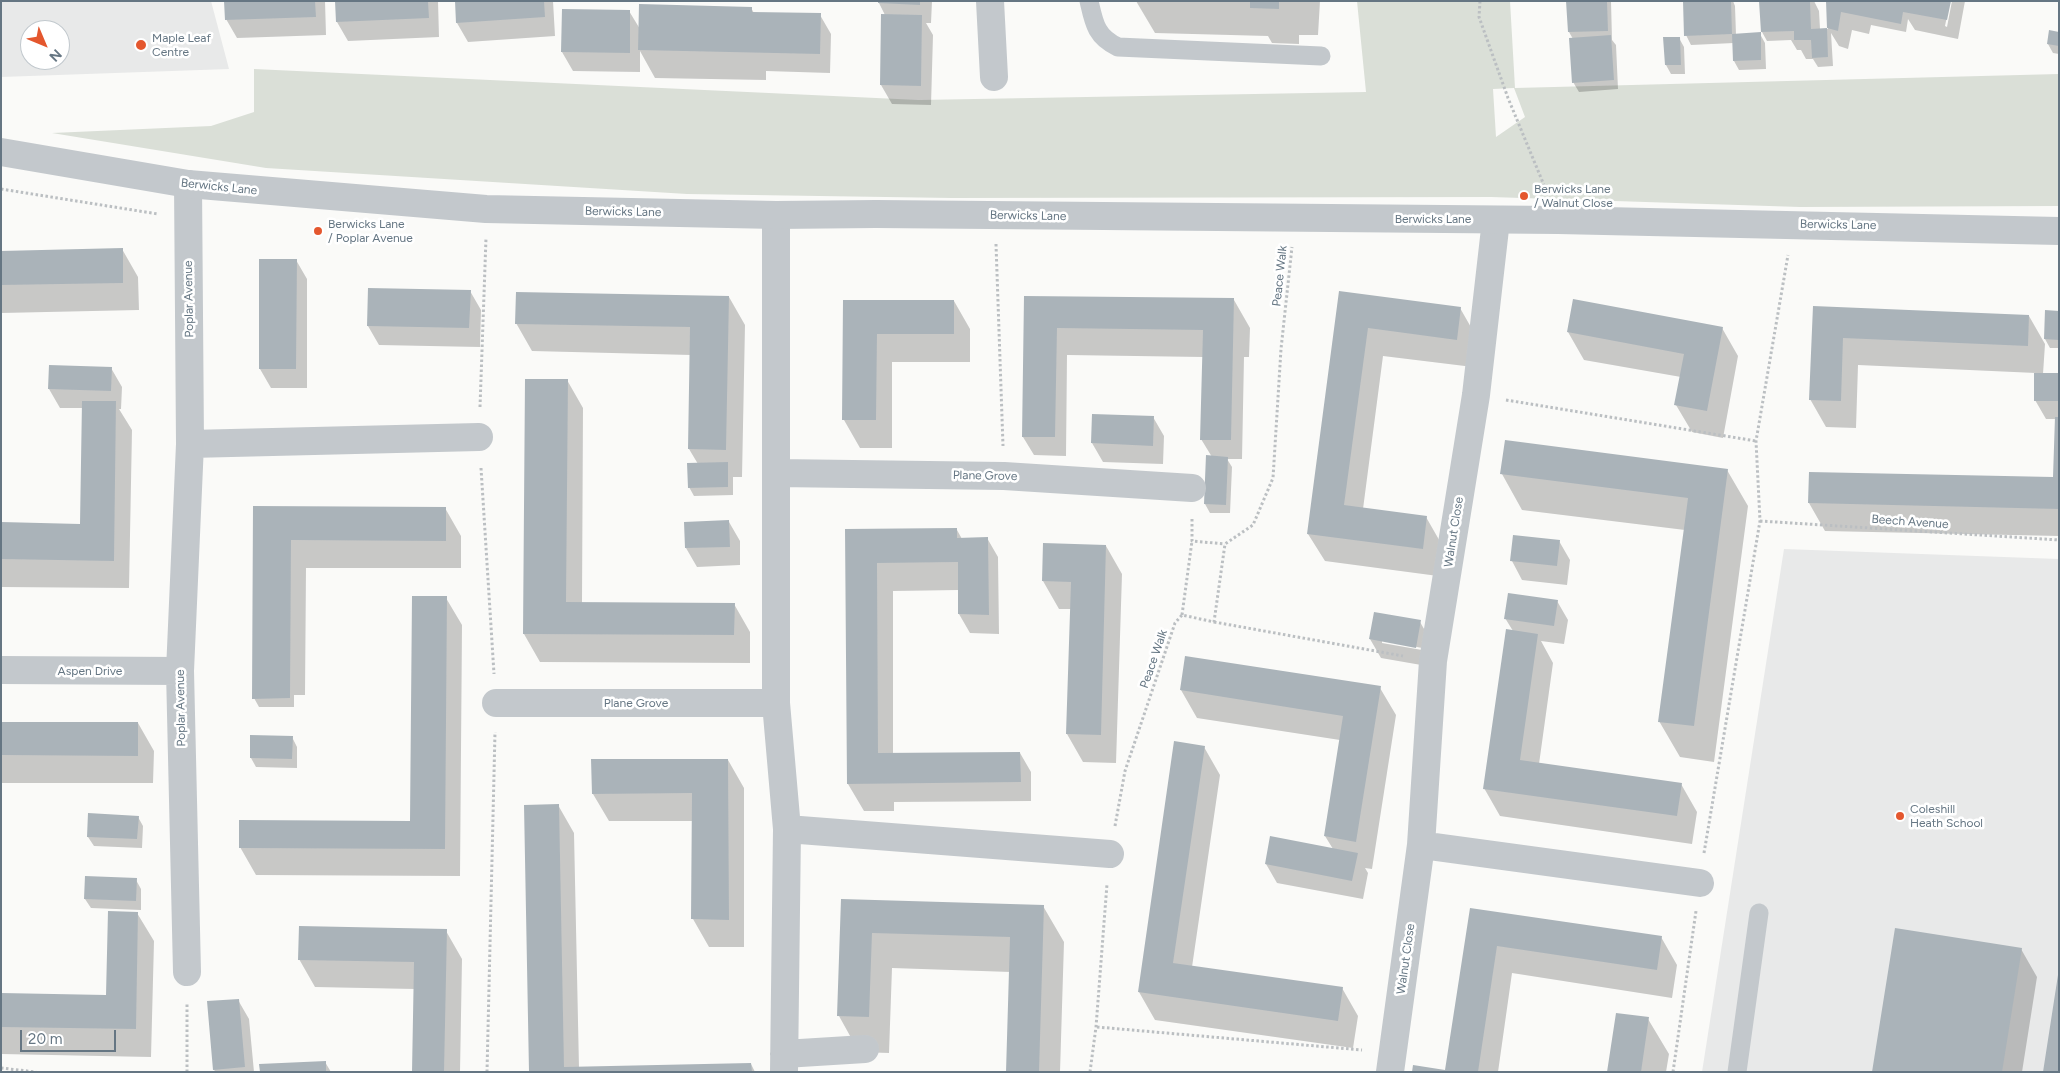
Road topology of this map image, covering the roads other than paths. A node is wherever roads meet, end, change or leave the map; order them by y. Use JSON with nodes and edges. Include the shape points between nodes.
{"nodes":[{"id":1,"x":990,"y":1,"type":"edge"},
{"id":2,"x":1089,"y":1,"type":"edge"},
{"id":3,"x":1321,"y":56,"type":"dead end"},
{"id":4,"x":994,"y":77,"type":"dead end"},
{"id":5,"x":1,"y":152,"type":"edge"},
{"id":6,"x":188,"y":184,"type":"junction"},
{"id":7,"x":776,"y":215,"type":"junction"},
{"id":8,"x":1496,"y":220,"type":"junction"},
{"id":9,"x":2059,"y":231,"type":"edge"},
{"id":10,"x":479,"y":437,"type":"road end"},
{"id":11,"x":190,"y":444,"type":"junction"},
{"id":12,"x":777,"y":473,"type":"junction"},
{"id":13,"x":1192,"y":488,"type":"road end"},
{"id":14,"x":1,"y":670,"type":"edge"},
{"id":15,"x":180,"y":671,"type":"junction"},
{"id":16,"x":496,"y":703,"type":"road end"},
{"id":17,"x":776,"y":703,"type":"junction"},
{"id":18,"x":787,"y":829,"type":"junction"},
{"id":19,"x":1421,"y":845,"type":"junction"},
{"id":20,"x":1110,"y":854,"type":"road end"},
{"id":21,"x":1700,"y":883,"type":"road end"},
{"id":22,"x":1759,"y":913,"type":"dead end"},
{"id":23,"x":187,"y":972,"type":"road end"},
{"id":24,"x":865,"y":1049,"type":"dead end"},
{"id":25,"x":1391,"y":1062,"type":"edge"},
{"id":26,"x":784,"y":1063,"type":"edge"},
{"id":27,"x":1737,"y":1072,"type":"edge"}],
"edges":[{"from":1,"to":4,"type":"street"},
{"from":2,"to":3,"type":"lane","via":[[1094,23],[1105,41],[1118,47]]},
{"from":5,"to":6,"type":"street","name":"Berwicks Lane"},
{"from":6,"to":7,"type":"street","name":"Berwicks Lane","via":[[486,209]]},
{"from":6,"to":11,"type":"street","name":"Poplar Avenue"},
{"from":7,"to":8,"type":"street","name":"Berwicks Lane"},
{"from":7,"to":12,"type":"street"},
{"from":8,"to":9,"type":"street","name":"Berwicks Lane"},
{"from":8,"to":19,"type":"street","name":"Walnut Close","via":[[1476,395],[1433,661]]},
{"from":10,"to":11,"type":"street"},
{"from":11,"to":15,"type":"street","name":"Poplar Avenue"},
{"from":12,"to":13,"type":"street","name":"Plane Grove","via":[[1004,476]]},
{"from":12,"to":17,"type":"street"},
{"from":14,"to":15,"type":"street","name":"Aspen Drive"},
{"from":15,"to":23,"type":"street","name":"Poplar Avenue"},
{"from":16,"to":17,"type":"street","name":"Plane Grove"},
{"from":17,"to":18,"type":"street"},
{"from":18,"to":20,"type":"street"},
{"from":18,"to":26,"type":"street"},
{"from":19,"to":21,"type":"street"},
{"from":19,"to":25,"type":"street","name":"Walnut Close"},
{"from":22,"to":27,"type":"lane"},
{"from":24,"to":26,"type":"street"}]}
